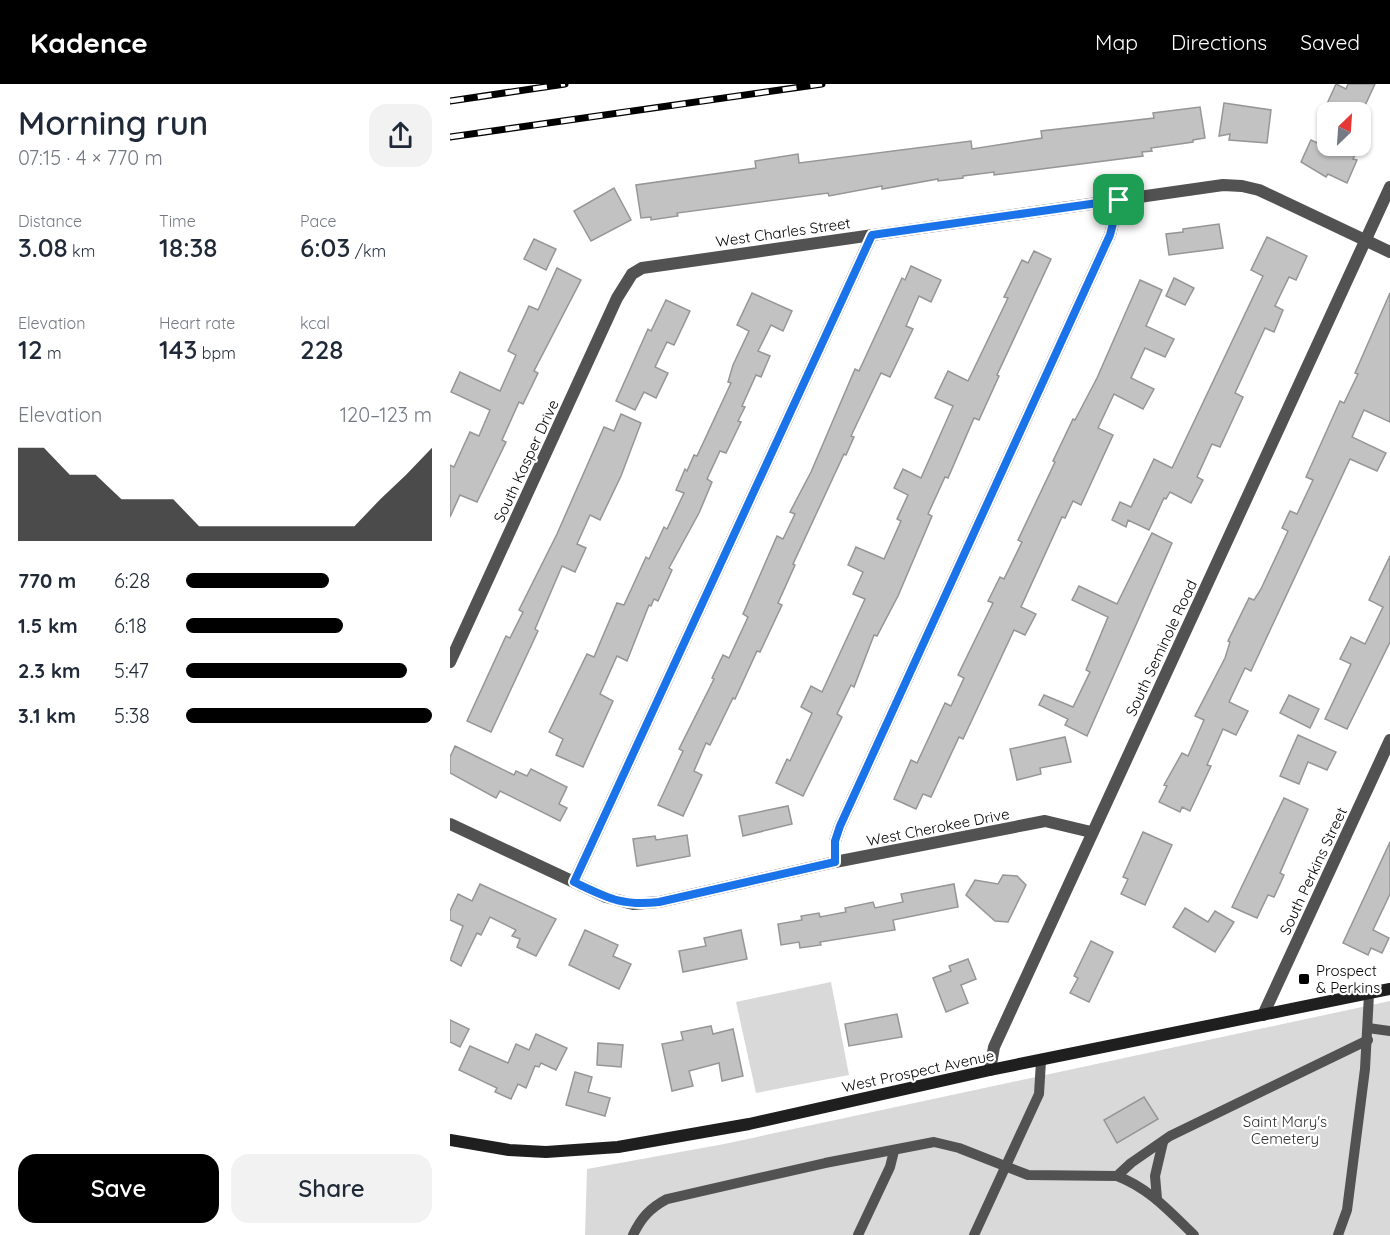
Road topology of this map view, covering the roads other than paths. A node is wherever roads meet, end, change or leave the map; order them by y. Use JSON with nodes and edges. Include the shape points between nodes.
{"nodes":[{"id":1,"x":1390,"y":187,"type":"edge"},
{"id":2,"x":1119,"y":200,"type":"junction"},
{"id":3,"x":872,"y":235,"type":"junction"},
{"id":4,"x":1366,"y":241,"type":"junction"},
{"id":5,"x":1390,"y":252,"type":"edge"},
{"id":6,"x":632,"y":274,"type":"joint"},
{"id":7,"x":450,"y":662,"type":"edge"},
{"id":8,"x":1390,"y":740,"type":"edge"},
{"id":9,"x":450,"y":824,"type":"edge"},
{"id":10,"x":1091,"y":832,"type":"junction"},
{"id":11,"x":835,"y":862,"type":"junction"},
{"id":12,"x":574,"y":882,"type":"junction"},
{"id":13,"x":1390,"y":989,"type":"edge"},
{"id":14,"x":1369,"y":993,"type":"junction"},
{"id":15,"x":1263,"y":1015,"type":"junction"},
{"id":16,"x":1368,"y":1028,"type":"junction"},
{"id":17,"x":1390,"y":1032,"type":"edge"},
{"id":18,"x":1368,"y":1040,"type":"junction"},
{"id":19,"x":1041,"y":1061,"type":"junction"},
{"id":20,"x":990,"y":1070,"type":"junction"},
{"id":21,"x":450,"y":1140,"type":"edge"},
{"id":22,"x":1162,"y":1142,"type":"junction"},
{"id":23,"x":894,"y":1151,"type":"junction"},
{"id":24,"x":1006,"y":1167,"type":"junction"},
{"id":25,"x":1117,"y":1176,"type":"junction"},
{"id":26,"x":1157,"y":1199,"type":"junction"},
{"id":27,"x":633,"y":1235,"type":"edge"},
{"id":28,"x":858,"y":1235,"type":"edge"},
{"id":29,"x":974,"y":1235,"type":"edge"},
{"id":30,"x":1194,"y":1235,"type":"edge"},
{"id":31,"x":1338,"y":1235,"type":"edge"}],
"edges":[{"from":1,"to":4,"type":"street","name":"South Seminole Road"},
{"from":2,"to":3,"type":"street","name":"West Charles Street"},
{"from":2,"to":4,"type":"street","name":"West Charles Street","via":[[1223,185],[1242,186],[1259,190]]},
{"from":2,"to":11,"type":"street","via":[[1110,235],[840,826]]},
{"from":3,"to":6,"type":"street","name":"West Charles Street","via":[[650,266]]},
{"from":3,"to":12,"type":"street"},
{"from":4,"to":5,"type":"street","name":"West Charles Street"},
{"from":4,"to":10,"type":"street","name":"South Seminole Road"},
{"from":6,"to":7,"type":"street","name":"South Kasper Drive","via":[[617,298]]},
{"from":8,"to":15,"type":"street","name":"South Perkins Street"},
{"from":9,"to":12,"type":"street","name":"West Cherokee Drive"},
{"from":10,"to":11,"type":"street","name":"West Cherokee Drive","via":[[1045,821]]},
{"from":10,"to":20,"type":"street","name":"South Seminole Road","via":[[994,1047]]},
{"from":11,"to":12,"type":"street","name":"West Cherokee Drive","via":[[659,902],[633,904]]},
{"from":13,"to":14,"type":"main road","name":"West Prospect Avenue"},
{"from":14,"to":15,"type":"main road","name":"West Prospect Avenue"},
{"from":14,"to":16,"type":"lane"},
{"from":15,"to":19,"type":"main road","name":"West Prospect Avenue"},
{"from":16,"to":17,"type":"lane"},
{"from":16,"to":18,"type":"lane"},
{"from":18,"to":22,"type":"lane"},
{"from":18,"to":31,"type":"lane","via":[[1347,1210]]},
{"from":19,"to":20,"type":"main road","name":"West Prospect Avenue"},
{"from":19,"to":24,"type":"lane","via":[[1039,1094]]},
{"from":20,"to":21,"type":"main road","name":"West Prospect Avenue","via":[[749,1124],[618,1147],[546,1152]]},
{"from":22,"to":25,"type":"lane"},
{"from":22,"to":26,"type":"lane","via":[[1155,1176]]},
{"from":23,"to":24,"type":"lane","via":[[934,1142]]},
{"from":23,"to":27,"type":"lane","via":[[666,1199],[651,1208]]},
{"from":23,"to":28,"type":"lane"},
{"from":24,"to":25,"type":"lane","via":[[1028,1175]]},
{"from":24,"to":29,"type":"lane"},
{"from":25,"to":26,"type":"lane"},
{"from":26,"to":30,"type":"lane"}]}
